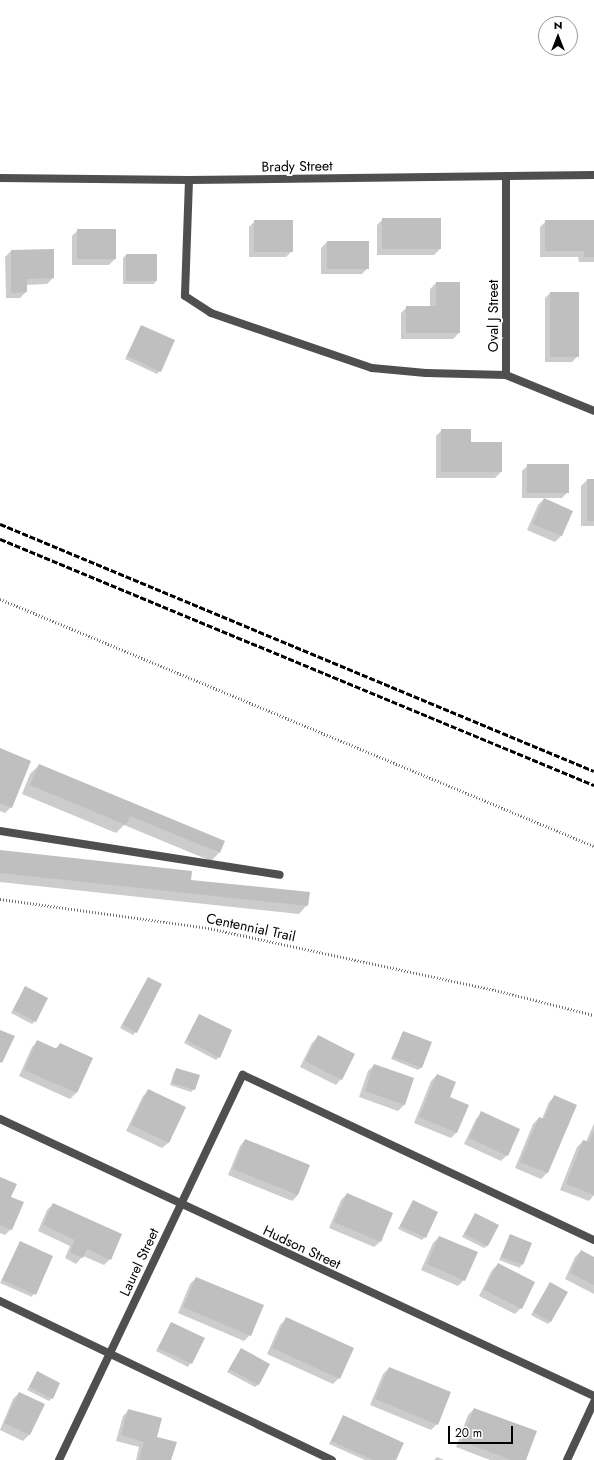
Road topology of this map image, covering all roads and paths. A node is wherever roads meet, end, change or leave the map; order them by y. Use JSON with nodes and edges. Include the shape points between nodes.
{"nodes":[{"id":1,"x":594,"y":175,"type":"edge"},
{"id":2,"x":506,"y":176,"type":"junction"},
{"id":3,"x":0,"y":178,"type":"edge"},
{"id":4,"x":189,"y":180,"type":"junction"},
{"id":5,"x":506,"y":375,"type":"junction"},
{"id":6,"x":594,"y":411,"type":"edge"},
{"id":7,"x":0,"y":599,"type":"edge"},
{"id":8,"x":0,"y":831,"type":"edge"},
{"id":9,"x":594,"y":846,"type":"edge"},
{"id":10,"x":280,"y":875,"type":"dead end"},
{"id":11,"x":0,"y":899,"type":"edge"},
{"id":12,"x":594,"y":1015,"type":"edge"},
{"id":13,"x":0,"y":1119,"type":"edge"},
{"id":14,"x":180,"y":1205,"type":"junction"},
{"id":15,"x":594,"y":1240,"type":"edge"},
{"id":16,"x":0,"y":1301,"type":"edge"},
{"id":17,"x":110,"y":1352,"type":"junction"},
{"id":18,"x":594,"y":1396,"type":"edge"},
{"id":19,"x":594,"y":1402,"type":"edge"},
{"id":20,"x":59,"y":1460,"type":"edge"},
{"id":21,"x":332,"y":1460,"type":"edge"},
{"id":22,"x":567,"y":1460,"type":"edge"}],
"edges":[{"from":1,"to":2,"type":"street","name":"Brady Street"},
{"from":2,"to":4,"type":"street","name":"Brady Street"},
{"from":2,"to":5,"type":"street","name":"Oval J Street"},
{"from":3,"to":4,"type":"street","name":"Brady Street"},
{"from":4,"to":5,"type":"street","via":[[184,296],[211,313],[372,368],[426,373]]},
{"from":5,"to":6,"type":"street"},
{"from":7,"to":9,"type":"path"},
{"from":8,"to":10,"type":"street"},
{"from":11,"to":12,"type":"path","name":"Centennial Trail","via":[[208,928],[495,990]]},
{"from":13,"to":14,"type":"street","name":"Hudson Street"},
{"from":14,"to":15,"type":"street","name":"Laurel Street","via":[[243,1075]]},
{"from":14,"to":17,"type":"street","name":"Laurel Street"},
{"from":14,"to":18,"type":"street","name":"Hudson Street"},
{"from":16,"to":17,"type":"street"},
{"from":17,"to":20,"type":"street","name":"Laurel Street"},
{"from":17,"to":21,"type":"street"},
{"from":19,"to":22,"type":"street"}]}
